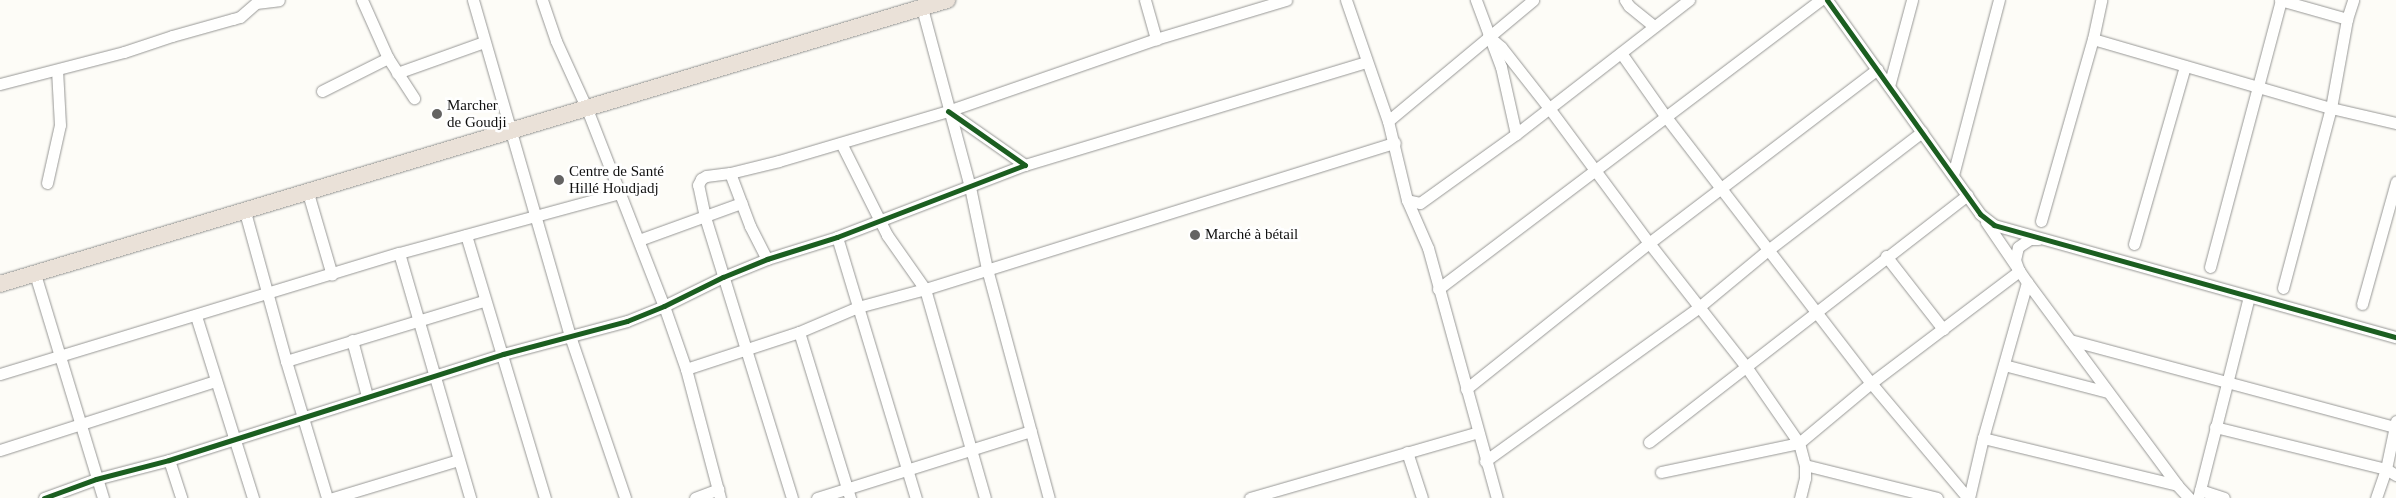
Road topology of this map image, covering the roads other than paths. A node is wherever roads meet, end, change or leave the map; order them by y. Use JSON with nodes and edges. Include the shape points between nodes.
{"nodes":[{"id":1,"x":278,"y":0,"type":"edge"},
{"id":2,"x":362,"y":0,"type":"edge"},
{"id":3,"x":473,"y":0,"type":"edge"},
{"id":4,"x":542,"y":0,"type":"edge"},
{"id":5,"x":946,"y":0,"type":"edge"},
{"id":6,"x":1145,"y":0,"type":"edge"},
{"id":7,"x":1286,"y":0,"type":"edge"},
{"id":8,"x":1346,"y":0,"type":"edge"},
{"id":9,"x":1476,"y":0,"type":"edge"},
{"id":10,"x":1533,"y":0,"type":"edge"},
{"id":11,"x":1624,"y":0,"type":"edge"},
{"id":12,"x":1688,"y":0,"type":"edge"},
{"id":13,"x":1820,"y":0,"type":"edge"},
{"id":14,"x":1827,"y":0,"type":"edge"},
{"id":15,"x":1912,"y":0,"type":"edge"},
{"id":16,"x":1999,"y":0,"type":"edge"},
{"id":17,"x":2101,"y":0,"type":"edge"},
{"id":18,"x":2281,"y":0,"type":"edge"},
{"id":19,"x":2353,"y":0,"type":"edge"},
{"id":20,"x":922,"y":8,"type":"junction"},
{"id":21,"x":2347,"y":18,"type":"junction"},
{"id":22,"x":1654,"y":26,"type":"junction"},
{"id":23,"x":1488,"y":36,"type":"junction"},
{"id":24,"x":1156,"y":39,"type":"junction"},
{"id":25,"x":2093,"y":39,"type":"junction"},
{"id":26,"x":484,"y":42,"type":"junction"},
{"id":27,"x":1621,"y":53,"type":"junction"},
{"id":28,"x":388,"y":58,"type":"junction"},
{"id":29,"x":1366,"y":62,"type":"junction"},
{"id":30,"x":2185,"y":66,"type":"junction"},
{"id":31,"x":1877,"y":69,"type":"junction"},
{"id":32,"x":57,"y":70,"type":"junction"},
{"id":33,"x":397,"y":73,"type":"junction"},
{"id":34,"x":0,"y":84,"type":"edge"},
{"id":35,"x":1889,"y":86,"type":"junction"},
{"id":36,"x":2257,"y":86,"type":"junction"},
{"id":37,"x":322,"y":91,"type":"dead end"},
{"id":38,"x":414,"y":98,"type":"dead end"},
{"id":39,"x":1549,"y":108,"type":"junction"},
{"id":40,"x":2331,"y":108,"type":"junction"},
{"id":41,"x":587,"y":109,"type":"junction"},
{"id":42,"x":948,"y":111,"type":"junction"},
{"id":43,"x":1666,"y":117,"type":"junction"},
{"id":44,"x":1388,"y":121,"type":"junction"},
{"id":45,"x":2396,"y":123,"type":"edge"},
{"id":46,"x":510,"y":131,"type":"junction"},
{"id":47,"x":1922,"y":132,"type":"junction"},
{"id":48,"x":1516,"y":134,"type":"junction"},
{"id":49,"x":841,"y":142,"type":"junction"},
{"id":50,"x":1395,"y":143,"type":"junction"},
{"id":51,"x":1026,"y":165,"type":"junction"},
{"id":52,"x":1595,"y":169,"type":"junction"},
{"id":53,"x":730,"y":173,"type":"junction"},
{"id":54,"x":1953,"y":175,"type":"junction"},
{"id":55,"x":2396,"y":182,"type":"edge"},
{"id":56,"x":48,"y":184,"type":"dead end"},
{"id":57,"x":970,"y":186,"type":"junction"},
{"id":58,"x":1720,"y":188,"type":"junction"},
{"id":59,"x":308,"y":193,"type":"junction"},
{"id":60,"x":620,"y":193,"type":"junction"},
{"id":61,"x":1967,"y":195,"type":"junction"},
{"id":62,"x":1407,"y":200,"type":"junction"},
{"id":63,"x":741,"y":203,"type":"junction"},
{"id":64,"x":245,"y":212,"type":"junction"},
{"id":65,"x":1980,"y":214,"type":"junction"},
{"id":66,"x":536,"y":217,"type":"junction"},
{"id":67,"x":705,"y":217,"type":"junction"},
{"id":68,"x":879,"y":220,"type":"junction"},
{"id":69,"x":2041,"y":221,"type":"dead end"},
{"id":70,"x":466,"y":235,"type":"junction"},
{"id":71,"x":837,"y":237,"type":"junction"},
{"id":72,"x":639,"y":240,"type":"junction"},
{"id":73,"x":2042,"y":240,"type":"junction"},
{"id":74,"x":1649,"y":243,"type":"junction"},
{"id":75,"x":2134,"y":244,"type":"dead end"},
{"id":76,"x":1768,"y":250,"type":"junction"},
{"id":77,"x":399,"y":253,"type":"junction"},
{"id":78,"x":1886,"y":256,"type":"junction"},
{"id":79,"x":767,"y":259,"type":"junction"},
{"id":80,"x":2210,"y":267,"type":"dead end"},
{"id":81,"x":987,"y":269,"type":"junction"},
{"id":82,"x":2019,"y":271,"type":"junction"},
{"id":83,"x":35,"y":274,"type":"junction"},
{"id":84,"x":332,"y":275,"type":"junction"},
{"id":85,"x":723,"y":277,"type":"junction"},
{"id":86,"x":2027,"y":282,"type":"junction"},
{"id":87,"x":0,"y":284,"type":"edge"},
{"id":88,"x":2283,"y":288,"type":"dead end"},
{"id":89,"x":925,"y":289,"type":"junction"},
{"id":90,"x":1438,"y":289,"type":"junction"},
{"id":91,"x":267,"y":294,"type":"junction"},
{"id":92,"x":2250,"y":296,"type":"junction"},
{"id":93,"x":484,"y":301,"type":"junction"},
{"id":94,"x":2362,"y":304,"type":"dead end"},
{"id":95,"x":664,"y":306,"type":"junction"},
{"id":96,"x":858,"y":307,"type":"junction"},
{"id":97,"x":1699,"y":307,"type":"junction"},
{"id":98,"x":1816,"y":310,"type":"junction"},
{"id":99,"x":196,"y":316,"type":"junction"},
{"id":100,"x":417,"y":320,"type":"junction"},
{"id":101,"x":1942,"y":329,"type":"junction"},
{"id":102,"x":799,"y":332,"type":"junction"},
{"id":103,"x":570,"y":336,"type":"junction"},
{"id":104,"x":2396,"y":336,"type":"edge"},
{"id":105,"x":352,"y":340,"type":"junction"},
{"id":106,"x":2070,"y":340,"type":"junction"},
{"id":107,"x":747,"y":350,"type":"junction"},
{"id":108,"x":503,"y":354,"type":"junction"},
{"id":109,"x":61,"y":356,"type":"junction"},
{"id":110,"x":286,"y":361,"type":"junction"},
{"id":111,"x":2004,"y":365,"type":"junction"},
{"id":112,"x":1747,"y":368,"type":"junction"},
{"id":113,"x":686,"y":369,"type":"junction"},
{"id":114,"x":0,"y":374,"type":"edge"},
{"id":115,"x":434,"y":376,"type":"junction"},
{"id":116,"x":215,"y":381,"type":"junction"},
{"id":117,"x":2227,"y":382,"type":"junction"},
{"id":118,"x":1871,"y":383,"type":"junction"},
{"id":119,"x":1466,"y":388,"type":"junction"},
{"id":120,"x":2108,"y":392,"type":"junction"},
{"id":121,"x":367,"y":396,"type":"junction"},
{"id":122,"x":303,"y":416,"type":"junction"},
{"id":123,"x":2395,"y":424,"type":"edge"},
{"id":124,"x":81,"y":425,"type":"junction"},
{"id":125,"x":2215,"y":427,"type":"junction"},
{"id":126,"x":1031,"y":431,"type":"junction"},
{"id":127,"x":1478,"y":432,"type":"junction"},
{"id":128,"x":234,"y":438,"type":"junction"},
{"id":129,"x":1983,"y":438,"type":"junction"},
{"id":130,"x":1649,"y":442,"type":"dead end"},
{"id":131,"x":1799,"y":443,"type":"junction"},
{"id":132,"x":971,"y":449,"type":"junction"},
{"id":133,"x":0,"y":450,"type":"edge"},
{"id":134,"x":1407,"y":452,"type":"junction"},
{"id":135,"x":168,"y":460,"type":"junction"},
{"id":136,"x":458,"y":460,"type":"junction"},
{"id":137,"x":1485,"y":461,"type":"junction"},
{"id":138,"x":1806,"y":465,"type":"junction"},
{"id":139,"x":907,"y":469,"type":"junction"},
{"id":140,"x":1661,"y":472,"type":"dead end"},
{"id":141,"x":2391,"y":472,"type":"edge"},
{"id":142,"x":96,"y":480,"type":"junction"},
{"id":143,"x":2177,"y":485,"type":"junction"},
{"id":144,"x":719,"y":494,"type":"edge"},
{"id":145,"x":849,"y":494,"type":"edge"},
{"id":146,"x":2199,"y":494,"type":"edge"},
{"id":147,"x":44,"y":498,"type":"edge"},
{"id":148,"x":103,"y":498,"type":"edge"},
{"id":149,"x":181,"y":498,"type":"edge"},
{"id":150,"x":253,"y":498,"type":"edge"},
{"id":151,"x":327,"y":498,"type":"edge"},
{"id":152,"x":333,"y":498,"type":"edge"},
{"id":153,"x":470,"y":498,"type":"edge"},
{"id":154,"x":545,"y":498,"type":"edge"},
{"id":155,"x":625,"y":498,"type":"edge"},
{"id":156,"x":695,"y":498,"type":"edge"},
{"id":157,"x":792,"y":498,"type":"edge"},
{"id":158,"x":817,"y":498,"type":"edge"},
{"id":159,"x":916,"y":498,"type":"edge"},
{"id":160,"x":985,"y":498,"type":"edge"},
{"id":161,"x":1049,"y":498,"type":"edge"},
{"id":162,"x":1250,"y":498,"type":"edge"},
{"id":163,"x":1422,"y":498,"type":"edge"},
{"id":164,"x":1497,"y":498,"type":"edge"},
{"id":165,"x":1800,"y":498,"type":"edge"},
{"id":166,"x":1937,"y":498,"type":"edge"},
{"id":167,"x":1969,"y":498,"type":"edge"},
{"id":168,"x":2189,"y":498,"type":"edge"},
{"id":169,"x":2224,"y":498,"type":"edge"},
{"id":170,"x":2376,"y":498,"type":"edge"}],
"edges":[{"from":1,"to":32,"type":"street","via":[[256,3],[240,17]]},
{"from":2,"to":28,"type":"street"},
{"from":3,"to":26,"type":"street"},
{"from":4,"to":41,"type":"street","via":[[556,41]]},
{"from":5,"to":20,"type":"highway"},
{"from":6,"to":24,"type":"street"},
{"from":7,"to":24,"type":"street"},
{"from":8,"to":29,"type":"street"},
{"from":9,"to":23,"type":"street"},
{"from":10,"to":23,"type":"street"},
{"from":11,"to":22,"type":"street"},
{"from":12,"to":22,"type":"street"},
{"from":13,"to":43,"type":"street"},
{"from":14,"to":31,"type":"street"},
{"from":15,"to":35,"type":"street"},
{"from":16,"to":54,"type":"street"},
{"from":17,"to":25,"type":"street"},
{"from":18,"to":21,"type":"street"},
{"from":18,"to":36,"type":"street"},
{"from":19,"to":21,"type":"street"},
{"from":20,"to":41,"type":"highway"},
{"from":20,"to":42,"type":"street"},
{"from":21,"to":40,"type":"street"},
{"from":22,"to":27,"type":"street"},
{"from":23,"to":39,"type":"street","via":[[1501,47]]},
{"from":23,"to":44,"type":"street"},
{"from":23,"to":48,"type":"street","via":[[1501,67]]},
{"from":24,"to":42,"type":"street"},
{"from":25,"to":30,"type":"street"},
{"from":25,"to":69,"type":"street"},
{"from":26,"to":33,"type":"street"},
{"from":26,"to":46,"type":"street"},
{"from":27,"to":39,"type":"street"},
{"from":27,"to":43,"type":"street"},
{"from":28,"to":33,"type":"street"},
{"from":28,"to":37,"type":"street"},
{"from":29,"to":44,"type":"street"},
{"from":29,"to":51,"type":"street"},
{"from":30,"to":36,"type":"street"},
{"from":30,"to":75,"type":"street"},
{"from":31,"to":35,"type":"street"},
{"from":31,"to":58,"type":"street"},
{"from":32,"to":34,"type":"street"},
{"from":32,"to":56,"type":"street","via":[[60,125]]},
{"from":33,"to":38,"type":"street"},
{"from":35,"to":47,"type":"street"},
{"from":36,"to":40,"type":"street"},
{"from":36,"to":80,"type":"street"},
{"from":39,"to":48,"type":"street"},
{"from":39,"to":52,"type":"street"},
{"from":40,"to":45,"type":"street"},
{"from":40,"to":88,"type":"street"},
{"from":41,"to":46,"type":"highway"},
{"from":41,"to":60,"type":"street"},
{"from":42,"to":49,"type":"street"},
{"from":42,"to":51,"type":"street"},
{"from":42,"to":57,"type":"street"},
{"from":43,"to":52,"type":"street"},
{"from":43,"to":58,"type":"street"},
{"from":44,"to":50,"type":"street"},
{"from":46,"to":59,"type":"highway"},
{"from":46,"to":66,"type":"street"},
{"from":47,"to":54,"type":"street"},
{"from":47,"to":76,"type":"street"},
{"from":48,"to":62,"type":"street","via":[[1420,203]]},
{"from":49,"to":53,"type":"street"},
{"from":49,"to":68,"type":"street"},
{"from":50,"to":62,"type":"street"},
{"from":50,"to":81,"type":"street"},
{"from":51,"to":57,"type":"street"},
{"from":52,"to":74,"type":"street"},
{"from":52,"to":90,"type":"street"},
{"from":53,"to":63,"type":"street"},
{"from":53,"to":67,"type":"street","via":[[706,176],[698,185]]},
{"from":54,"to":61,"type":"street"},
{"from":55,"to":94,"type":"street"},
{"from":57,"to":68,"type":"street"},
{"from":57,"to":81,"type":"street"},
{"from":58,"to":74,"type":"street"},
{"from":58,"to":76,"type":"street"},
{"from":59,"to":64,"type":"highway"},
{"from":59,"to":84,"type":"street"},
{"from":60,"to":66,"type":"street"},
{"from":60,"to":72,"type":"street"},
{"from":61,"to":65,"type":"street"},
{"from":61,"to":78,"type":"street"},
{"from":62,"to":90,"type":"street","via":[[1428,248]]},
{"from":63,"to":67,"type":"street"},
{"from":63,"to":79,"type":"street"},
{"from":64,"to":83,"type":"highway"},
{"from":64,"to":91,"type":"street"},
{"from":65,"to":73,"type":"street","via":[[1994,225]]},
{"from":65,"to":82,"type":"street"},
{"from":66,"to":70,"type":"street"},
{"from":66,"to":103,"type":"street"},
{"from":67,"to":72,"type":"street"},
{"from":67,"to":85,"type":"street"},
{"from":68,"to":71,"type":"street"},
{"from":68,"to":89,"type":"street"},
{"from":70,"to":77,"type":"street"},
{"from":70,"to":93,"type":"street"},
{"from":71,"to":79,"type":"street"},
{"from":71,"to":96,"type":"street"},
{"from":72,"to":95,"type":"street"},
{"from":73,"to":82,"type":"street","via":[[2030,240],[2018,247],[2015,260]]},
{"from":73,"to":92,"type":"street"},
{"from":74,"to":97,"type":"street"},
{"from":74,"to":119,"type":"street"},
{"from":76,"to":97,"type":"street"},
{"from":76,"to":98,"type":"street"},
{"from":77,"to":84,"type":"street"},
{"from":77,"to":100,"type":"street"},
{"from":78,"to":98,"type":"street"},
{"from":78,"to":101,"type":"street"},
{"from":79,"to":85,"type":"street"},
{"from":81,"to":89,"type":"street"},
{"from":81,"to":126,"type":"street"},
{"from":82,"to":86,"type":"street"},
{"from":82,"to":101,"type":"street"},
{"from":83,"to":87,"type":"highway"},
{"from":83,"to":109,"type":"street"},
{"from":84,"to":91,"type":"street"},
{"from":85,"to":95,"type":"street"},
{"from":85,"to":107,"type":"street"},
{"from":86,"to":106,"type":"street"},
{"from":86,"to":111,"type":"street"},
{"from":89,"to":96,"type":"street"},
{"from":89,"to":132,"type":"street"},
{"from":90,"to":119,"type":"street"},
{"from":91,"to":99,"type":"street"},
{"from":91,"to":110,"type":"street"},
{"from":92,"to":104,"type":"street"},
{"from":92,"to":117,"type":"street"},
{"from":93,"to":100,"type":"street"},
{"from":93,"to":108,"type":"street"},
{"from":95,"to":103,"type":"street","via":[[618,324]]},
{"from":95,"to":113,"type":"street"},
{"from":96,"to":102,"type":"street"},
{"from":96,"to":139,"type":"street"},
{"from":97,"to":112,"type":"street"},
{"from":97,"to":137,"type":"street"},
{"from":98,"to":112,"type":"street"},
{"from":98,"to":118,"type":"street"},
{"from":99,"to":109,"type":"street"},
{"from":99,"to":116,"type":"street"},
{"from":100,"to":105,"type":"street"},
{"from":100,"to":115,"type":"street"},
{"from":101,"to":118,"type":"street"},
{"from":102,"to":107,"type":"street"},
{"from":102,"to":145,"type":"street"},
{"from":103,"to":108,"type":"street"},
{"from":103,"to":155,"type":"street"},
{"from":105,"to":110,"type":"street"},
{"from":105,"to":121,"type":"street"},
{"from":106,"to":117,"type":"street"},
{"from":106,"to":120,"type":"street"},
{"from":107,"to":113,"type":"street"},
{"from":107,"to":157,"type":"street"},
{"from":108,"to":115,"type":"street"},
{"from":108,"to":154,"type":"street"},
{"from":109,"to":114,"type":"street"},
{"from":109,"to":124,"type":"street"},
{"from":110,"to":122,"type":"street"},
{"from":111,"to":120,"type":"street"},
{"from":111,"to":129,"type":"street"},
{"from":112,"to":130,"type":"street"},
{"from":112,"to":131,"type":"street"},
{"from":113,"to":144,"type":"street"},
{"from":115,"to":121,"type":"street"},
{"from":115,"to":136,"type":"street"},
{"from":116,"to":124,"type":"street"},
{"from":116,"to":128,"type":"street"},
{"from":117,"to":123,"type":"street"},
{"from":117,"to":125,"type":"street"},
{"from":118,"to":131,"type":"street"},
{"from":118,"to":167,"type":"street"},
{"from":119,"to":127,"type":"street"},
{"from":120,"to":143,"type":"street"},
{"from":121,"to":122,"type":"street"},
{"from":122,"to":128,"type":"street"},
{"from":122,"to":151,"type":"street"},
{"from":123,"to":141,"type":"street"},
{"from":124,"to":133,"type":"street"},
{"from":124,"to":142,"type":"street"},
{"from":125,"to":141,"type":"street"},
{"from":125,"to":146,"type":"street"},
{"from":126,"to":132,"type":"street"},
{"from":126,"to":161,"type":"street"},
{"from":127,"to":134,"type":"street"},
{"from":127,"to":137,"type":"street"},
{"from":128,"to":135,"type":"street"},
{"from":128,"to":150,"type":"street"},
{"from":129,"to":143,"type":"street"},
{"from":129,"to":167,"type":"street"},
{"from":131,"to":138,"type":"street"},
{"from":131,"to":140,"type":"street"},
{"from":132,"to":139,"type":"street"},
{"from":132,"to":160,"type":"street"},
{"from":134,"to":162,"type":"street"},
{"from":134,"to":163,"type":"street"},
{"from":135,"to":142,"type":"street"},
{"from":135,"to":149,"type":"street"},
{"from":136,"to":152,"type":"street"},
{"from":136,"to":153,"type":"street"},
{"from":137,"to":164,"type":"street"},
{"from":138,"to":165,"type":"street"},
{"from":138,"to":166,"type":"street"},
{"from":139,"to":145,"type":"street"},
{"from":139,"to":159,"type":"street"},
{"from":141,"to":170,"type":"street"},
{"from":142,"to":147,"type":"street"},
{"from":142,"to":148,"type":"street"},
{"from":143,"to":168,"type":"street"},
{"from":144,"to":156,"type":"street"},
{"from":145,"to":158,"type":"street"},
{"from":146,"to":169,"type":"street"}]}
